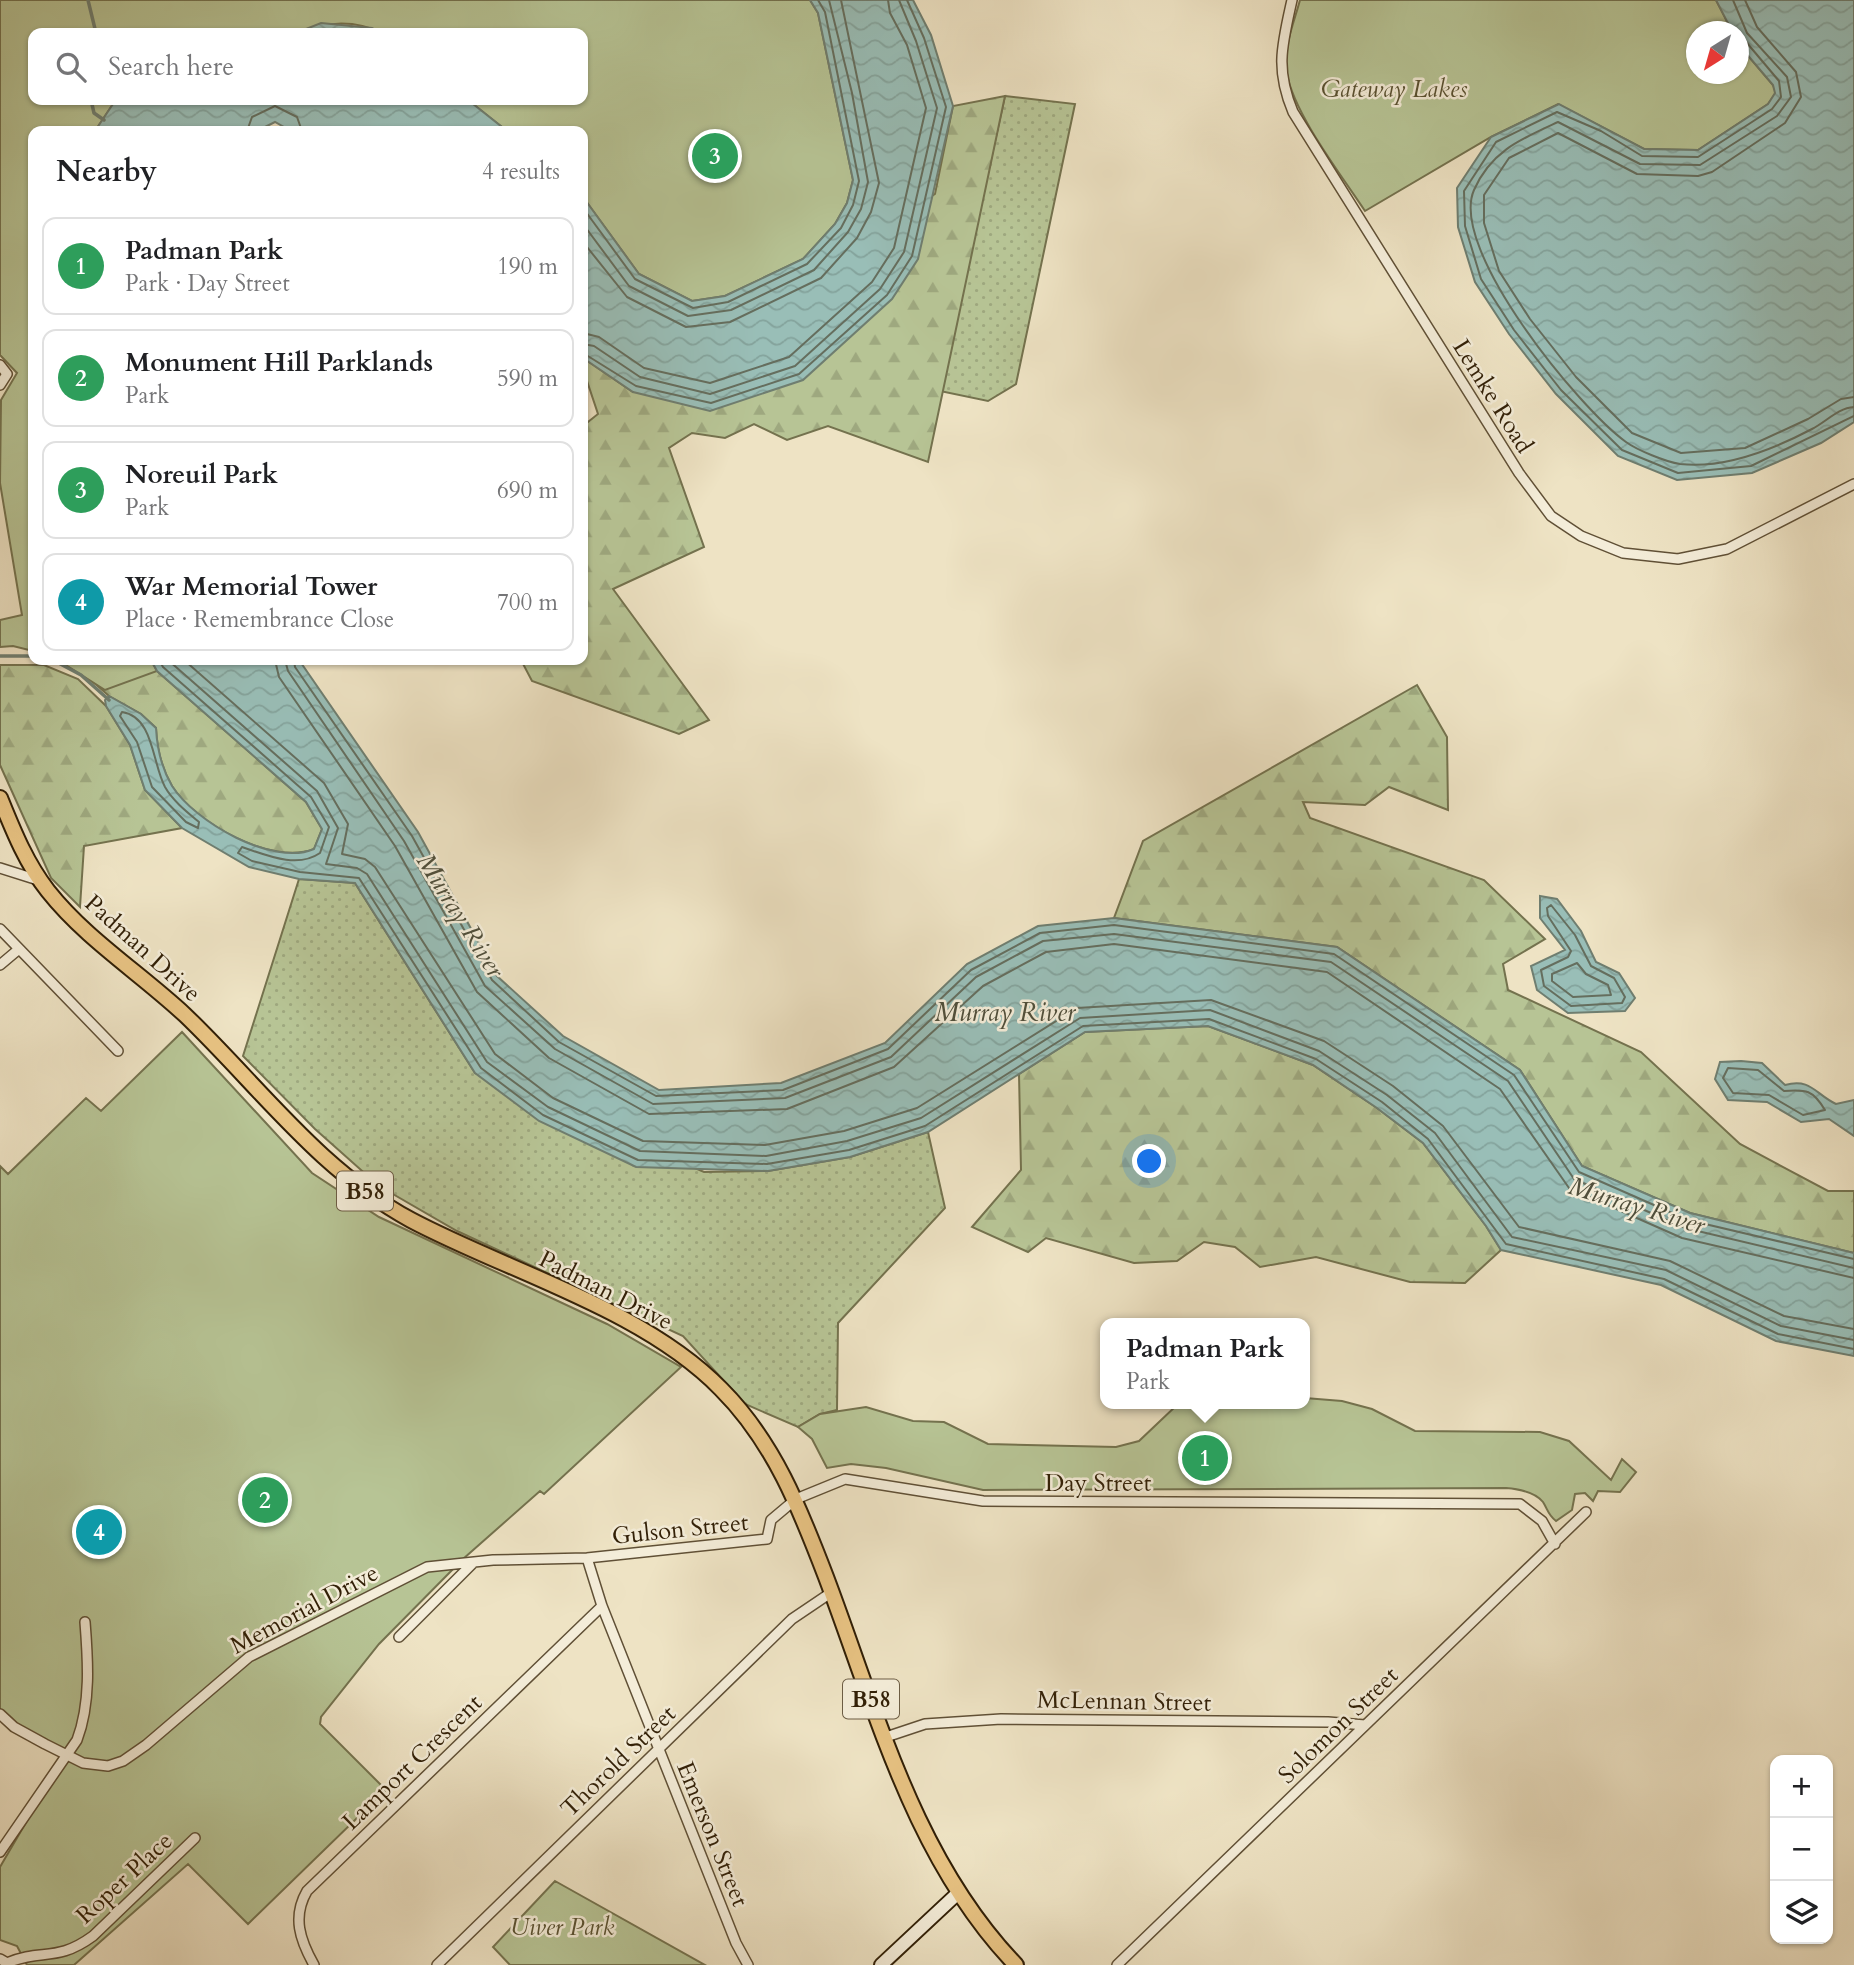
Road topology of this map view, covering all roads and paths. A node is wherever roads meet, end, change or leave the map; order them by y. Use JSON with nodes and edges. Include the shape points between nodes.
{"nodes":[{"id":1,"x":1292,"y":0,"type":"edge"},
{"id":2,"x":0,"y":365,"type":"edge"},
{"id":3,"x":0,"y":385,"type":"edge"},
{"id":4,"x":1854,"y":484,"type":"edge"},
{"id":5,"x":0,"y":798,"type":"edge"},
{"id":6,"x":0,"y":868,"type":"edge"},
{"id":7,"x":40,"y":880,"type":"junction"},
{"id":8,"x":0,"y":929,"type":"edge"},
{"id":9,"x":19,"y":949,"type":"junction"},
{"id":10,"x":0,"y":965,"type":"edge"},
{"id":11,"x":118,"y":1051,"type":"dead end"},
{"id":12,"x":796,"y":1499,"type":"junction"},
{"id":13,"x":1586,"y":1512,"type":"dead end"},
{"id":14,"x":1555,"y":1544,"type":"junction"},
{"id":15,"x":587,"y":1558,"type":"junction"},
{"id":16,"x":474,"y":1562,"type":"junction"},
{"id":17,"x":832,"y":1592,"type":"junction"},
{"id":18,"x":602,"y":1606,"type":"junction"},
{"id":19,"x":85,"y":1622,"type":"dead end"},
{"id":20,"x":399,"y":1637,"type":"dead end"},
{"id":21,"x":0,"y":1714,"type":"edge"},
{"id":22,"x":1366,"y":1725,"type":"junction"},
{"id":23,"x":886,"y":1737,"type":"junction"},
{"id":24,"x":659,"y":1749,"type":"junction"},
{"id":25,"x":66,"y":1754,"type":"junction"},
{"id":26,"x":195,"y":1838,"type":"dead end"},
{"id":27,"x":0,"y":1852,"type":"edge"},
{"id":28,"x":958,"y":1893,"type":"junction"},
{"id":29,"x":4,"y":1962,"type":"edge"},
{"id":30,"x":314,"y":1965,"type":"edge"},
{"id":31,"x":437,"y":1965,"type":"edge"},
{"id":32,"x":748,"y":1965,"type":"edge"},
{"id":33,"x":881,"y":1965,"type":"edge"},
{"id":34,"x":1016,"y":1965,"type":"edge"},
{"id":35,"x":1117,"y":1965,"type":"edge"}],
"edges":[{"from":1,"to":4,"type":"street","name":"Lemke Road","via":[[1281,84],[1293,112],[1519,473],[1551,516],[1581,536],[1623,553],[1678,559],[1727,549]]},
{"from":2,"to":3,"type":"street","via":[[7,374]]},
{"from":5,"to":7,"type":"main road","name":"Padman Drive","number":"B58"},
{"from":6,"to":7,"type":"street"},
{"from":7,"to":12,"type":"main road","name":"Padman Drive","number":"B58","via":[[76,920],[200,1030],[300,1136],[364,1191],[443,1236],[637,1327],[704,1372],[750,1422]]},
{"from":8,"to":9,"type":"street"},
{"from":9,"to":10,"type":"street"},
{"from":9,"to":11,"type":"street"},
{"from":12,"to":14,"type":"street","name":"Day Street","via":[[845,1479],[983,1501],[1520,1504],[1542,1521]]},
{"from":12,"to":15,"type":"street","name":"Gulson Street","via":[[772,1520],[767,1539]]},
{"from":12,"to":17,"type":"main road","name":"Padman Drive","number":"B58"},
{"from":13,"to":14,"type":"street","name":"Solomon Street"},
{"from":14,"to":22,"type":"street","name":"Solomon Street"},
{"from":15,"to":16,"type":"street","name":"Memorial Drive"},
{"from":15,"to":18,"type":"street","name":"Emerson Street"},
{"from":16,"to":20,"type":"street"},
{"from":16,"to":25,"type":"street","name":"Memorial Drive","via":[[427,1567],[267,1646],[230,1671],[123,1761],[95,1766]]},
{"from":17,"to":23,"type":"main road","name":"Padman Drive","number":"B58"},
{"from":17,"to":24,"type":"street","name":"Thorold Street","via":[[792,1619]]},
{"from":18,"to":24,"type":"street","name":"Emerson Street"},
{"from":18,"to":30,"type":"street","name":"Lamport Crescent","via":[[307,1891],[298,1919]]},
{"from":19,"to":25,"type":"street","via":[[88,1667],[82,1727]]},
{"from":21,"to":25,"type":"street","name":"Memorial Drive","via":[[30,1737]]},
{"from":22,"to":23,"type":"street","name":"McLennan Street","via":[[1001,1719],[925,1724]]},
{"from":22,"to":35,"type":"street","name":"Solomon Street"},
{"from":23,"to":28,"type":"main road","name":"Padman Drive","number":"B58","via":[[925,1835]]},
{"from":24,"to":31,"type":"street","name":"Thorold Street"},
{"from":24,"to":32,"type":"street","name":"Emerson Street"},
{"from":25,"to":27,"type":"street"},
{"from":26,"to":29,"type":"street","name":"Roper Place","via":[[82,1945],[57,1955]]},
{"from":28,"to":33,"type":"street"},
{"from":28,"to":34,"type":"main road","name":"Padman Drive","number":"B58"}]}
